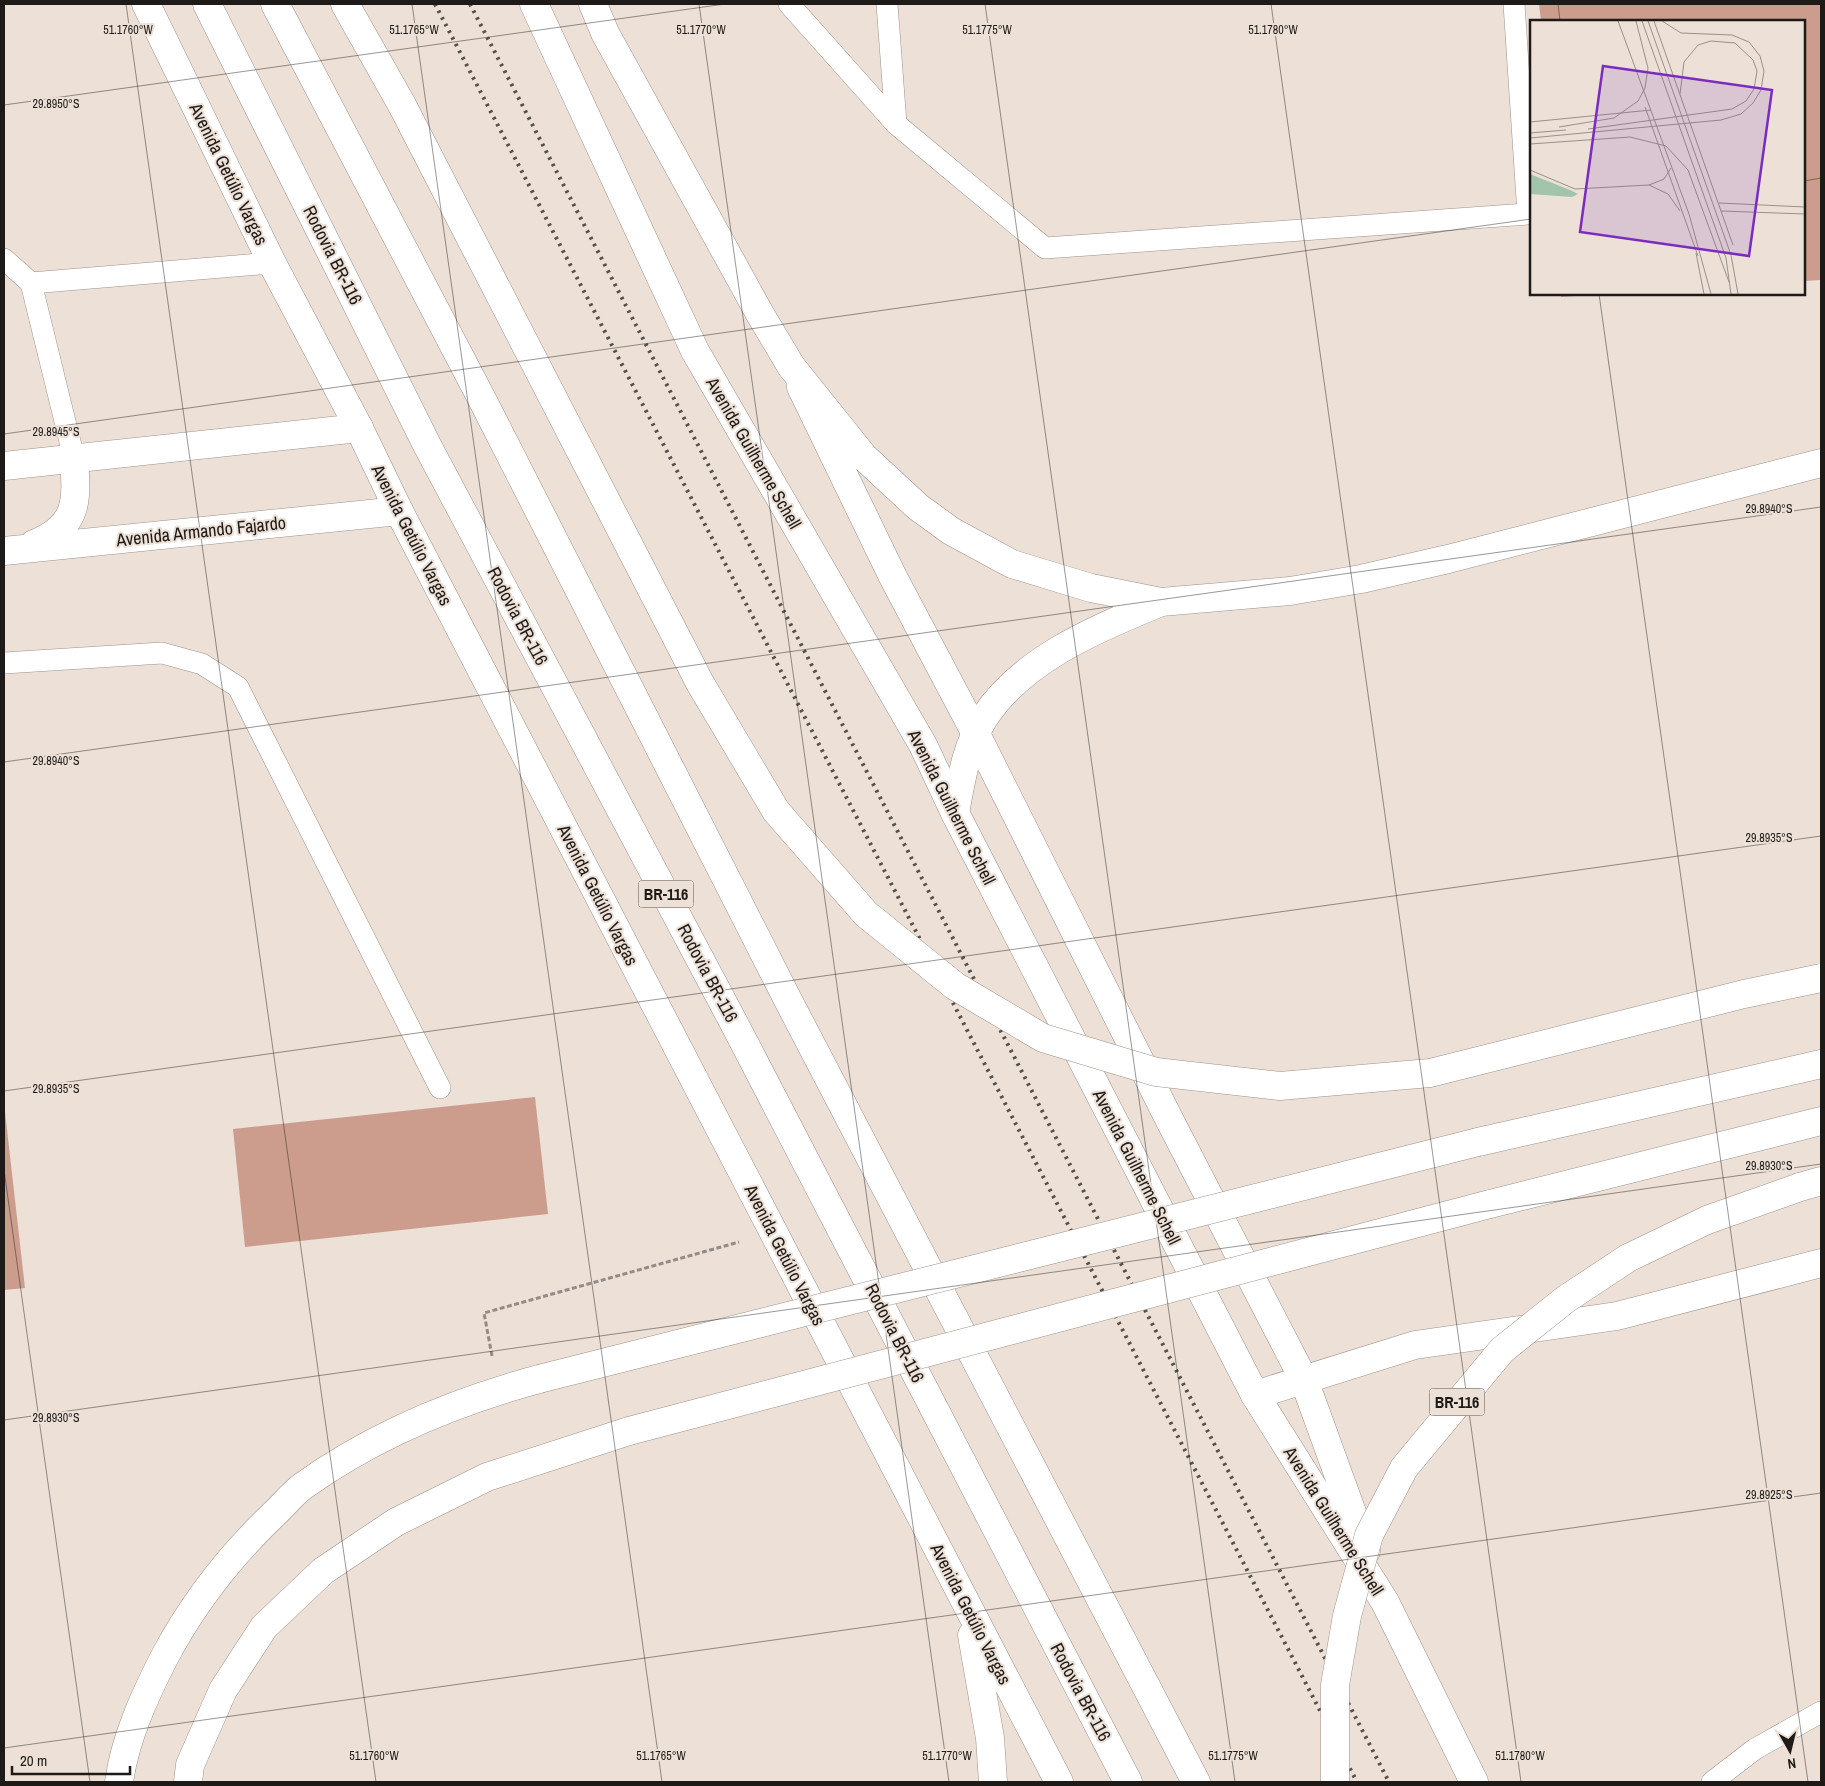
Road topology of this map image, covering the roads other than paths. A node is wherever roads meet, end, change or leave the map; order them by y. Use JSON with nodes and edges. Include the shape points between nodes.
{"nodes":[{"id":1,"x":146,"y":4,"type":"edge"},
{"id":2,"x":207,"y":4,"type":"edge"},
{"id":3,"x":275,"y":4,"type":"edge"},
{"id":4,"x":345,"y":4,"type":"edge"},
{"id":5,"x":534,"y":4,"type":"edge"},
{"id":6,"x":587,"y":4,"type":"edge"},
{"id":7,"x":593,"y":4,"type":"edge"},
{"id":8,"x":789,"y":4,"type":"edge"},
{"id":9,"x":887,"y":4,"type":"edge"},
{"id":10,"x":1514,"y":4,"type":"edge"},
{"id":11,"x":605,"y":32,"type":"junction"},
{"id":12,"x":896,"y":124,"type":"junction"},
{"id":13,"x":4,"y":259,"type":"edge"},
{"id":14,"x":272,"y":263,"type":"junction"},
{"id":15,"x":31,"y":283,"type":"junction"},
{"id":16,"x":791,"y":366,"type":"junction"},
{"id":17,"x":359,"y":428,"type":"junction"},
{"id":18,"x":74,"y":458,"type":"junction"},
{"id":19,"x":1821,"y":462,"type":"edge"},
{"id":20,"x":4,"y":466,"type":"edge"},
{"id":21,"x":399,"y":511,"type":"junction"},
{"id":22,"x":12,"y":550,"type":"edge"},
{"id":23,"x":1161,"y":602,"type":"junction"},
{"id":24,"x":4,"y":662,"type":"edge"},
{"id":25,"x":976,"y":734,"type":"junction"},
{"id":26,"x":955,"y":813,"type":"junction"},
{"id":27,"x":1821,"y":978,"type":"edge"},
{"id":28,"x":1821,"y":1064,"type":"edge"},
{"id":29,"x":440,"y":1088,"type":"dead end"},
{"id":30,"x":1821,"y":1121,"type":"edge"},
{"id":31,"x":1810,"y":1184,"type":"edge"},
{"id":32,"x":1821,"y":1263,"type":"edge"},
{"id":33,"x":1304,"y":1380,"type":"junction"},
{"id":34,"x":1254,"y":1395,"type":"junction"},
{"id":35,"x":1385,"y":1602,"type":"junction"},
{"id":36,"x":968,"y":1609,"type":"junction"},
{"id":37,"x":1821,"y":1712,"type":"edge"},
{"id":38,"x":120,"y":1782,"type":"edge"},
{"id":39,"x":188,"y":1782,"type":"edge"},
{"id":40,"x":993,"y":1782,"type":"edge"},
{"id":41,"x":1059,"y":1782,"type":"edge"},
{"id":42,"x":1128,"y":1782,"type":"edge"},
{"id":43,"x":1196,"y":1782,"type":"edge"},
{"id":44,"x":1335,"y":1782,"type":"edge"},
{"id":45,"x":1474,"y":1782,"type":"edge"},
{"id":46,"x":1712,"y":1782,"type":"edge"}],
"edges":[{"from":1,"to":14,"type":"main road","name":"Avenida Getúlio Vargas"},
{"from":2,"to":42,"type":"main road","name":"Rodovia BR-116","number":"BR-116","via":[[428,445],[736,1027]]},
{"from":3,"to":43,"type":"main road","via":[[480,394],[794,1011]]},
{"from":4,"to":27,"type":"main road","bridge":true,"via":[[402,105],[700,683],[776,811],[866,914],[955,986],[1053,1041],[1156,1072],[1280,1086],[1430,1073],[1744,994]]},
{"from":5,"to":26,"type":"main road","name":"Avenida Guilherme Schell","via":[[696,351],[923,745]]},
{"from":6,"to":11,"type":"main road","name":"Avenida Guilherme Schell"},
{"from":7,"to":11,"type":"main road"},
{"from":8,"to":12,"type":"lane"},
{"from":9,"to":12,"type":"lane"},
{"from":10,"to":12,"type":"lane","via":[[1528,214],[1045,248]]},
{"from":11,"to":16,"type":"main road","name":"Avenida Guilherme Schell"},
{"from":13,"to":15,"type":"lane"},
{"from":14,"to":15,"type":"lane"},
{"from":14,"to":17,"type":"main road","name":"Avenida Getúlio Vargas"},
{"from":15,"to":18,"type":"lane"},
{"from":16,"to":23,"type":"main road","via":[[864,457],[918,507],[951,531],[1012,564],[1091,588]]},
{"from":16,"to":25,"type":"main road","name":"Avenida Guilherme Schell","via":[[893,577]]},
{"from":17,"to":18,"type":"main road"},
{"from":17,"to":21,"type":"main road","name":"Avenida Getúlio Vargas"},
{"from":18,"to":20,"type":"main road"},
{"from":18,"to":22,"type":"main road","via":[[76,497],[68,521],[52,537]]},
{"from":19,"to":23,"type":"main road","via":[[1362,579],[1290,591]]},
{"from":21,"to":22,"type":"main road","name":"Avenida Armando Fajardo"},
{"from":21,"to":36,"type":"main road","name":"Avenida Getúlio Vargas"},
{"from":23,"to":25,"type":"main road","via":[[1066,646],[1028,672],[997,701]]},
{"from":24,"to":29,"type":"lane","via":[[162,653],[202,664],[238,687]]},
{"from":25,"to":26,"type":"main road","via":[[964,767]]},
{"from":25,"to":33,"type":"main road","name":"Avenida Guilherme Schell","via":[[1166,1115]]},
{"from":26,"to":34,"type":"main road","name":"Avenida Guilherme Schell"},
{"from":28,"to":38,"type":"main road","bridge":true,"via":[[1478,1142],[539,1379],[432,1414],[367,1445],[302,1488],[237,1549],[182,1623],[144,1696]]},
{"from":30,"to":39,"type":"main road","bridge":true,"via":[[1490,1204],[629,1431],[487,1477],[396,1522],[323,1571],[264,1627],[223,1690],[190,1766]]},
{"from":31,"to":44,"type":"main road","number":"BR-116","bridge":true,"via":[[1698,1224],[1628,1258],[1566,1299],[1502,1350],[1404,1468],[1369,1535],[1347,1616],[1335,1685]]},
{"from":32,"to":33,"type":"main road","via":[[1617,1316],[1415,1345]]},
{"from":33,"to":34,"type":"main road"},
{"from":33,"to":35,"type":"main road","name":"Avenida Guilherme Schell"},
{"from":34,"to":35,"type":"main road","name":"Avenida Guilherme Schell"},
{"from":35,"to":45,"type":"main road","name":"Avenida Guilherme Schell"},
{"from":36,"to":40,"type":"main road","via":[[990,1738]]},
{"from":36,"to":41,"type":"main road","name":"Avenida Getúlio Vargas"},
{"from":37,"to":46,"type":"lane","via":[[1755,1749]]}]}
